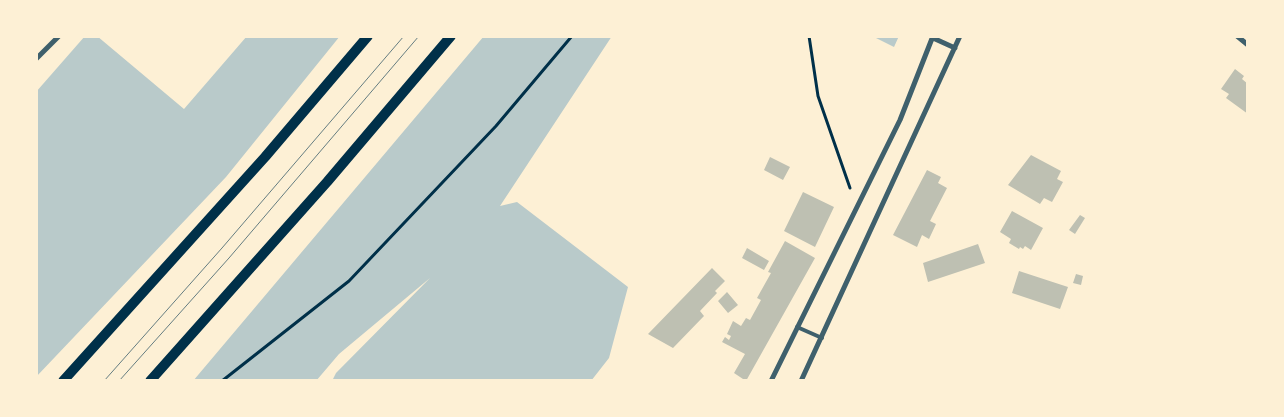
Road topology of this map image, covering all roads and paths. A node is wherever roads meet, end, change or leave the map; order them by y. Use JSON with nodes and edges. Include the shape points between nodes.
{"nodes":[{"id":1,"x":59,"y":36,"type":"edge"},
{"id":2,"x":368,"y":36,"type":"edge"},
{"id":3,"x":451,"y":36,"type":"edge"},
{"id":4,"x":572,"y":36,"type":"edge"},
{"id":5,"x":809,"y":36,"type":"edge"},
{"id":6,"x":960,"y":36,"type":"edge"},
{"id":7,"x":1237,"y":36,"type":"edge"},
{"id":8,"x":933,"y":37,"type":"edge"},
{"id":9,"x":1248,"y":45,"type":"edge"},
{"id":10,"x":955,"y":48,"type":"junction"},
{"id":11,"x":36,"y":59,"type":"edge"},
{"id":12,"x":850,"y":188,"type":"dead end"},
{"id":13,"x":797,"y":327,"type":"junction"},
{"id":14,"x":822,"y":338,"type":"junction"},
{"id":15,"x":63,"y":381,"type":"edge"},
{"id":16,"x":150,"y":381,"type":"edge"},
{"id":17,"x":222,"y":381,"type":"edge"},
{"id":18,"x":771,"y":381,"type":"edge"},
{"id":19,"x":801,"y":381,"type":"edge"}],
"edges":[{"from":1,"to":11,"type":"street"},
{"from":2,"to":15,"type":"main road","via":[[265,158]]},
{"from":3,"to":16,"type":"main road"},
{"from":4,"to":17,"type":"path","via":[[496,126],[350,281]]},
{"from":5,"to":12,"type":"path","via":[[818,96]]},
{"from":6,"to":10,"type":"street"},
{"from":7,"to":9,"type":"street"},
{"from":8,"to":10,"type":"street"},
{"from":8,"to":13,"type":"street","via":[[896,128]]},
{"from":10,"to":14,"type":"street"},
{"from":13,"to":14,"type":"lane"},
{"from":13,"to":18,"type":"street"},
{"from":14,"to":19,"type":"street"}]}
